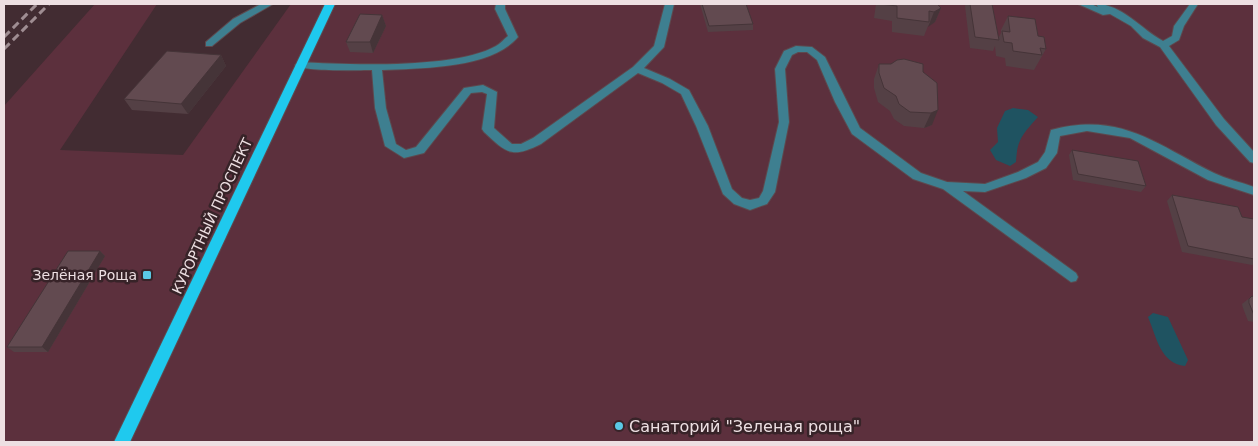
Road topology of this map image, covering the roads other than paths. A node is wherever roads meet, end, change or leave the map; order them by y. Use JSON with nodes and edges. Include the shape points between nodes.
{"nodes":[{"id":1,"x":268,"y":4,"type":"edge"},
{"id":2,"x":330,"y":4,"type":"edge"},
{"id":3,"x":500,"y":4,"type":"edge"},
{"id":4,"x":670,"y":4,"type":"edge"},
{"id":5,"x":1082,"y":4,"type":"edge"},
{"id":6,"x":1100,"y":4,"type":"edge"},
{"id":7,"x":1194,"y":4,"type":"edge"},
{"id":8,"x":1134,"y":24,"type":"junction"},
{"id":9,"x":209,"y":44,"type":"dead end"},
{"id":10,"x":1163,"y":45,"type":"junction"},
{"id":11,"x":300,"y":65,"type":"junction"},
{"id":12,"x":377,"y":68,"type":"junction"},
{"id":13,"x":638,"y":69,"type":"junction"},
{"id":14,"x":1254,"y":159,"type":"edge"},
{"id":15,"x":947,"y":186,"type":"junction"},
{"id":16,"x":1254,"y":191,"type":"edge"},
{"id":17,"x":1071,"y":277,"type":"dead end"},
{"id":18,"x":122,"y":442,"type":"edge"}],
"edges":[{"from":1,"to":9,"type":"lane","via":[[245,14]]},
{"from":2,"to":11,"type":"main road","name":"КУРОРТНЫЙ ПРОСПЕКТ"},
{"from":3,"to":12,"type":"lane","via":[[513,37],[508,44],[492,53],[437,63]]},
{"from":4,"to":13,"type":"lane","via":[[659,47]]},
{"from":5,"to":8,"type":"lane"},
{"from":6,"to":8,"type":"lane"},
{"from":7,"to":10,"type":"lane","via":[[1179,26],[1176,38]]},
{"from":8,"to":10,"type":"lane","via":[[1146,36]]},
{"from":10,"to":14,"type":"lane","via":[[1220,122]]},
{"from":11,"to":12,"type":"lane"},
{"from":11,"to":18,"type":"main road","name":"КУРОРТНЫЙ ПРОСПЕКТ"},
{"from":12,"to":13,"type":"lane","via":[[384,126],[391,146],[404,154],[420,150],[468,90],[483,88],[492,92],[488,129],[509,148],[522,148],[537,141]]},
{"from":13,"to":15,"type":"lane","via":[[685,92],[702,126],[726,191],[738,201],[750,205],[764,201],[769,192],[784,122],[780,69],[788,53],[796,49],[809,49],[821,59],[856,131],[917,176]]},
{"from":15,"to":16,"type":"lane","via":[[985,188],[1022,175],[1042,165],[1051,153],[1055,133],[1087,127],[1134,135],[1212,177]]},
{"from":15,"to":17,"type":"lane"}]}
